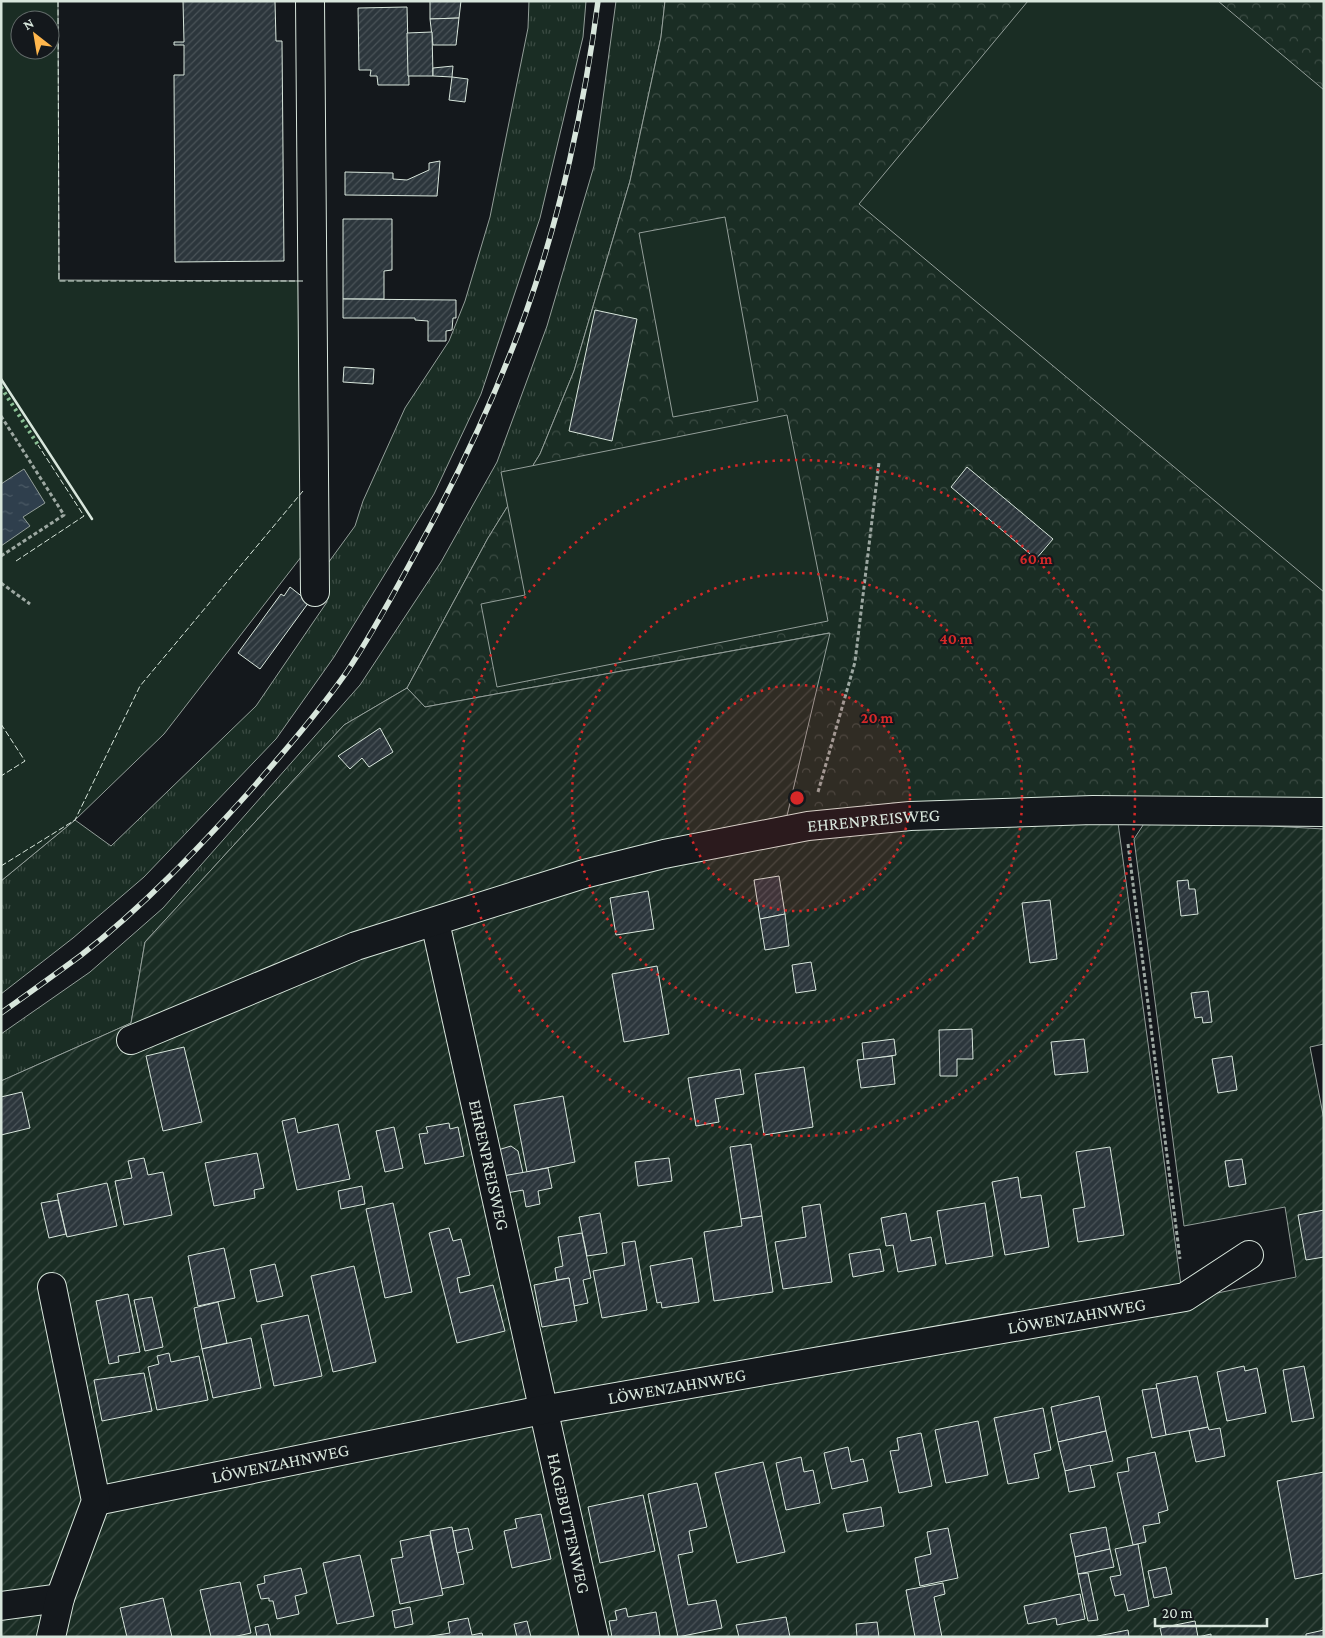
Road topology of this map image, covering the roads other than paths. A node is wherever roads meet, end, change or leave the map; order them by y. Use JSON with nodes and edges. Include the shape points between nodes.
{"nodes":[{"id":1,"x":310,"y":1,"type":"edge"},
{"id":2,"x":315,"y":592,"type":"dead end"},
{"id":3,"x":1324,"y":812,"type":"edge"},
{"id":4,"x":434,"y":922,"type":"junction"},
{"id":5,"x":130,"y":1040,"type":"dead end"},
{"id":6,"x":1249,"y":1256,"type":"dead end"},
{"id":7,"x":52,"y":1287,"type":"dead end"},
{"id":8,"x":542,"y":1410,"type":"junction"},
{"id":9,"x":96,"y":1501,"type":"junction"},
{"id":10,"x":60,"y":1598,"type":"junction"},
{"id":11,"x":1,"y":1606,"type":"edge"},
{"id":12,"x":51,"y":1637,"type":"edge"},
{"id":13,"x":594,"y":1637,"type":"edge"}],
"edges":[{"from":1,"to":2,"type":"street"},
{"from":3,"to":4,"type":"street","name":"EHRENPREISWEG","via":[[1124,810],[910,816],[808,826],[664,854],[584,874]]},
{"from":4,"to":5,"type":"street","name":"EHRENPREISWEG","via":[[356,946]]},
{"from":4,"to":8,"type":"street","name":"EHRENPREISWEG"},
{"from":6,"to":8,"type":"street","name":"LÖWENZAHNWEG","via":[[1185,1297]]},
{"from":7,"to":9,"type":"street"},
{"from":8,"to":9,"type":"street","name":"LÖWENZAHNWEG"},
{"from":8,"to":13,"type":"street","name":"HAGEBUTTENWEG"},
{"from":9,"to":10,"type":"street"},
{"from":10,"to":11,"type":"street"},
{"from":10,"to":12,"type":"street"}]}
